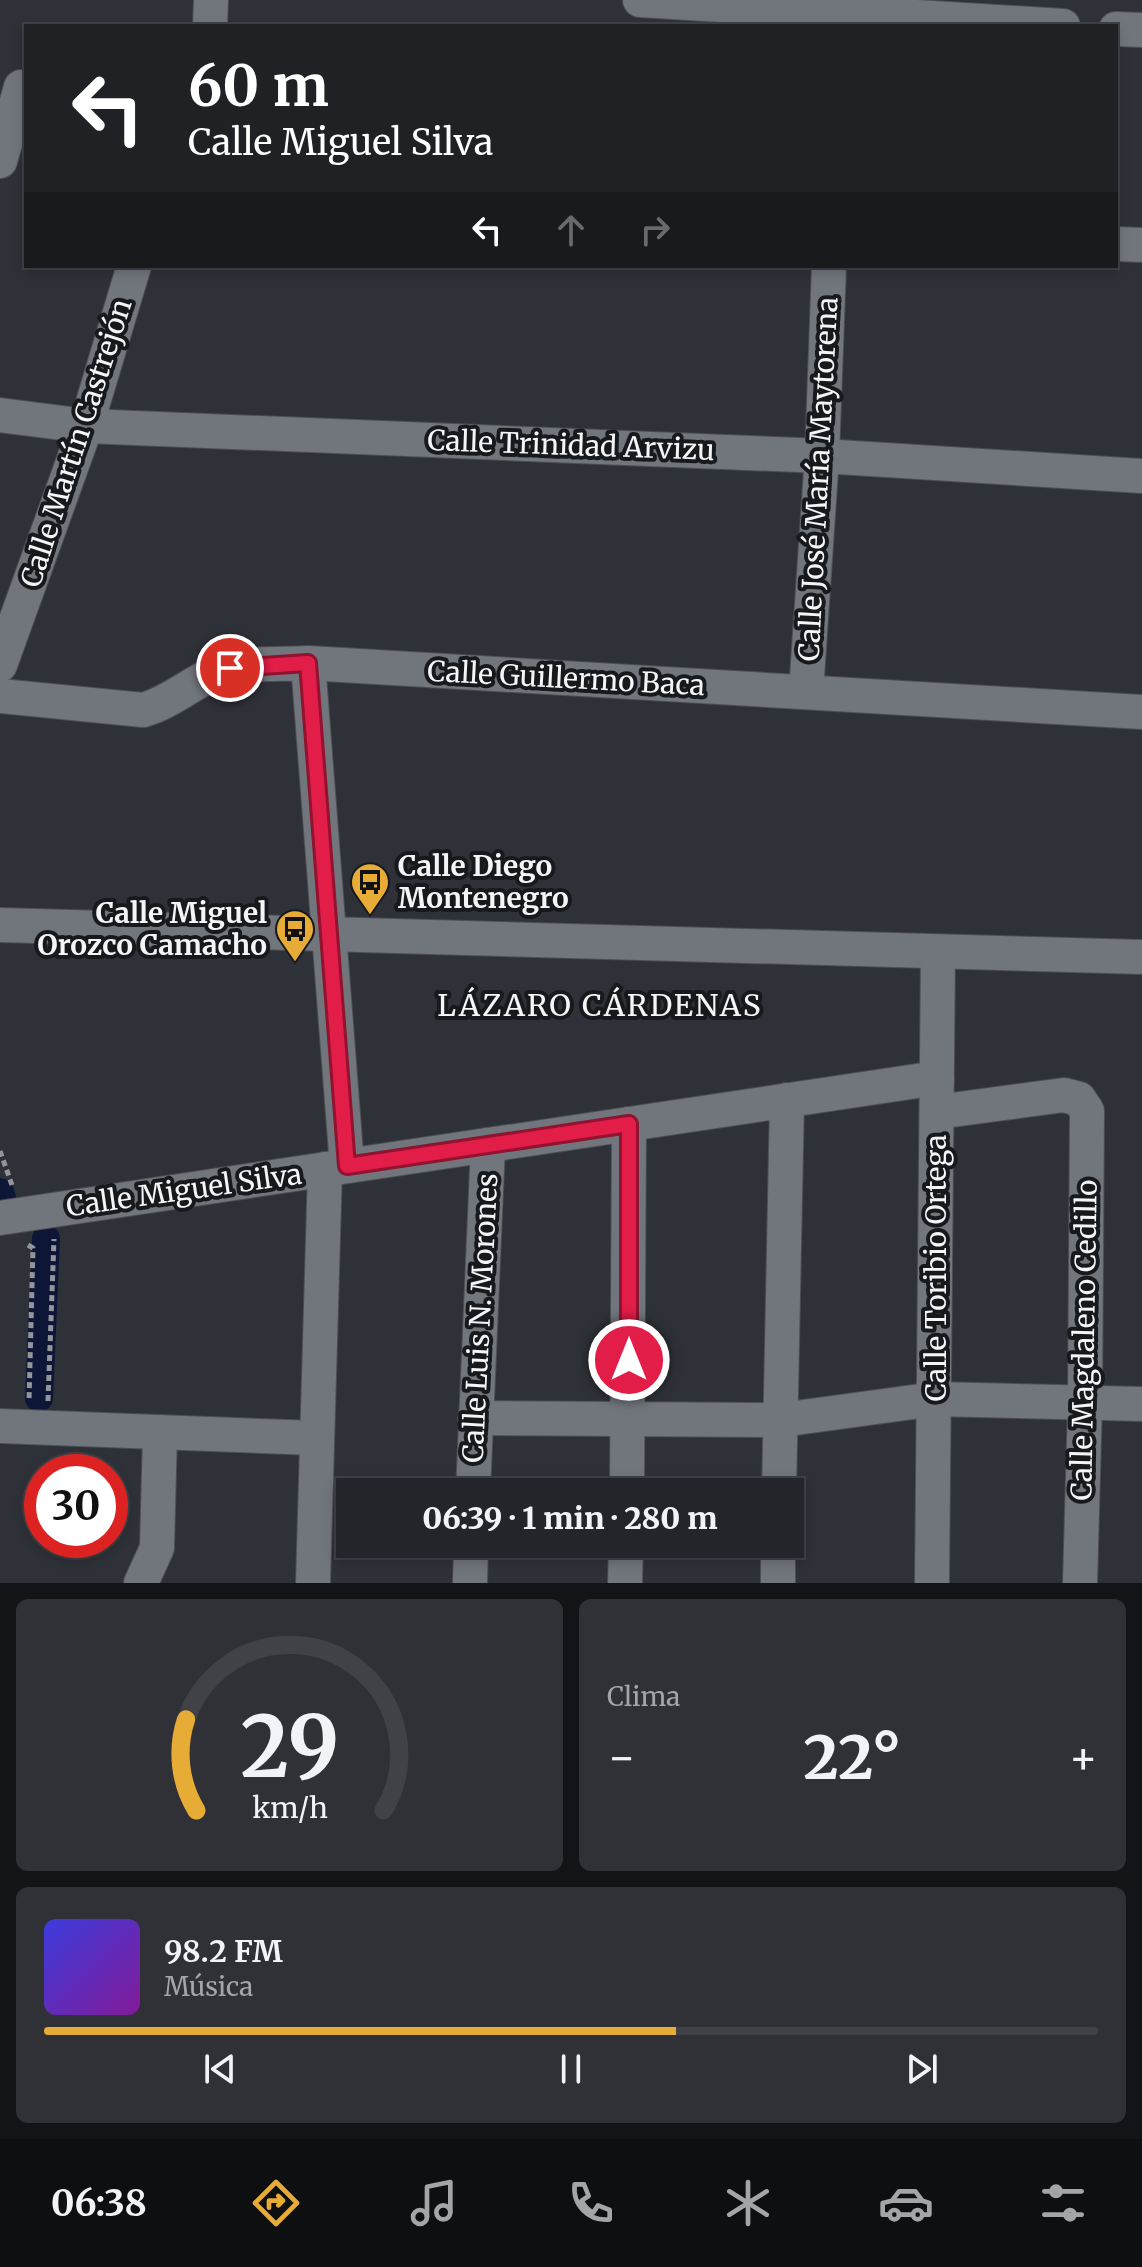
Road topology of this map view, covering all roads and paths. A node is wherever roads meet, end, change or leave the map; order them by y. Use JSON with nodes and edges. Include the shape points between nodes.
{"nodes":[{"id":1,"x":211,"y":0,"type":"edge"},
{"id":2,"x":640,"y":0,"type":"edge"},
{"id":3,"x":942,"y":15,"type":"edge"},
{"id":4,"x":210,"y":24,"type":"edge"},
{"id":5,"x":1041,"y":24,"type":"edge"},
{"id":6,"x":1118,"y":29,"type":"edge"},
{"id":7,"x":1142,"y":30,"type":"edge"},
{"id":8,"x":21,"y":87,"type":"dead end"},
{"id":9,"x":0,"y":161,"type":"edge"},
{"id":10,"x":1118,"y":244,"type":"edge"},
{"id":11,"x":1142,"y":245,"type":"edge"},
{"id":12,"x":133,"y":268,"type":"edge"},
{"id":13,"x":829,"y":268,"type":"edge"},
{"id":14,"x":0,"y":415,"type":"edge"},
{"id":15,"x":86,"y":426,"type":"junction"},
{"id":16,"x":822,"y":456,"type":"junction"},
{"id":17,"x":1142,"y":476,"type":"edge"},
{"id":18,"x":308,"y":663,"type":"junction"},
{"id":19,"x":0,"y":665,"type":"edge"},
{"id":20,"x":806,"y":692,"type":"junction"},
{"id":21,"x":0,"y":696,"type":"edge"},
{"id":22,"x":1142,"y":712,"type":"edge"},
{"id":23,"x":0,"y":925,"type":"edge"},
{"id":24,"x":330,"y":935,"type":"junction"},
{"id":25,"x":938,"y":952,"type":"junction"},
{"id":26,"x":1142,"y":957,"type":"edge"},
{"id":27,"x":937,"y":1078,"type":"junction"},
{"id":28,"x":787,"y":1100,"type":"junction"},
{"id":29,"x":937,"y":1112,"type":"junction"},
{"id":30,"x":629,"y":1124,"type":"junction"},
{"id":31,"x":488,"y":1145,"type":"junction"},
{"id":32,"x":0,"y":1151,"type":"edge"},
{"id":33,"x":336,"y":1168,"type":"junction"},
{"id":34,"x":14,"y":1224,"type":"edge"},
{"id":35,"x":935,"y":1399,"type":"junction"},
{"id":36,"x":1085,"y":1403,"type":"junction"},
{"id":37,"x":1142,"y":1404,"type":"edge"},
{"id":38,"x":475,"y":1418,"type":"junction"},
{"id":39,"x":628,"y":1419,"type":"junction"},
{"id":40,"x":781,"y":1420,"type":"junction"},
{"id":41,"x":25,"y":1427,"type":"edge"},
{"id":42,"x":160,"y":1432,"type":"junction"},
{"id":43,"x":316,"y":1438,"type":"junction"},
{"id":44,"x":473,"y":1478,"type":"edge"},
{"id":45,"x":627,"y":1478,"type":"edge"},
{"id":46,"x":779,"y":1478,"type":"edge"},
{"id":47,"x":471,"y":1558,"type":"edge"},
{"id":48,"x":626,"y":1558,"type":"edge"},
{"id":49,"x":778,"y":1558,"type":"edge"},
{"id":50,"x":141,"y":1583,"type":"edge"},
{"id":51,"x":313,"y":1583,"type":"edge"},
{"id":52,"x":470,"y":1583,"type":"edge"},
{"id":53,"x":625,"y":1583,"type":"edge"},
{"id":54,"x":778,"y":1583,"type":"edge"},
{"id":55,"x":932,"y":1583,"type":"edge"},
{"id":56,"x":1080,"y":1583,"type":"edge"}],
"edges":[{"from":1,"to":4,"type":"street"},
{"from":2,"to":3,"type":"street"},
{"from":3,"to":5,"type":"street"},
{"from":6,"to":7,"type":"street"},
{"from":8,"to":9,"type":"street"},
{"from":10,"to":11,"type":"street"},
{"from":12,"to":15,"type":"street","name":"Calle Martín Castrejón"},
{"from":13,"to":16,"type":"street","name":"Calle José María Maytorena"},
{"from":14,"to":15,"type":"street","name":"Calle Trinidad Arvizu"},
{"from":15,"to":16,"type":"street","name":"Calle Trinidad Arvizu"},
{"from":15,"to":19,"type":"street","name":"Calle Martín Castrejón"},
{"from":16,"to":17,"type":"street","name":"Calle Trinidad Arvizu"},
{"from":16,"to":20,"type":"street","name":"Calle José María Maytorena"},
{"from":18,"to":20,"type":"street","name":"Calle Guillermo Baca"},
{"from":18,"to":21,"type":"street","name":"Calle Guillermo Baca","via":[[230,668],[143,710]]},
{"from":18,"to":24,"type":"street"},
{"from":20,"to":22,"type":"street","name":"Calle Guillermo Baca"},
{"from":23,"to":24,"type":"street"},
{"from":24,"to":25,"type":"street"},
{"from":24,"to":33,"type":"street"},
{"from":25,"to":26,"type":"street"},
{"from":25,"to":27,"type":"street","name":"Calle Toribio Ortega"},
{"from":27,"to":28,"type":"street","name":"Calle Miguel Silva"},
{"from":27,"to":29,"type":"street","name":"Calle Toribio Ortega"},
{"from":28,"to":30,"type":"street","name":"Calle Miguel Silva"},
{"from":28,"to":40,"type":"street"},
{"from":29,"to":35,"type":"street","name":"Calle Toribio Ortega"},
{"from":29,"to":36,"type":"street","name":"Calle Magdaleno Cedillo","via":[[1064,1095],[1079,1099],[1087,1111]]},
{"from":30,"to":31,"type":"street","name":"Calle Miguel Silva"},
{"from":30,"to":39,"type":"street"},
{"from":31,"to":33,"type":"street","name":"Calle Miguel Silva"},
{"from":31,"to":38,"type":"street","name":"Calle Luis N. Morones"},
{"from":32,"to":34,"type":"path"},
{"from":33,"to":34,"type":"street","name":"Calle Miguel Silva"},
{"from":33,"to":43,"type":"street"},
{"from":34,"to":41,"type":"path","via":[[33,1248]]},
{"from":34,"to":41,"type":"path","via":[[54,1235]]},
{"from":35,"to":36,"type":"street"},
{"from":35,"to":40,"type":"street"},
{"from":35,"to":55,"type":"street","name":"Calle Toribio Ortega"},
{"from":36,"to":37,"type":"street"},
{"from":36,"to":56,"type":"street","name":"Calle Magdaleno Cedillo"},
{"from":38,"to":39,"type":"street"},
{"from":38,"to":44,"type":"street","name":"Calle Luis N. Morones"},
{"from":39,"to":40,"type":"street"},
{"from":39,"to":45,"type":"street"},
{"from":40,"to":46,"type":"street"},
{"from":41,"to":42,"type":"street"},
{"from":42,"to":43,"type":"street"},
{"from":42,"to":50,"type":"street","via":[[157,1548]]},
{"from":43,"to":51,"type":"street"},
{"from":47,"to":52,"type":"street"},
{"from":48,"to":53,"type":"street"},
{"from":49,"to":54,"type":"street"}]}
